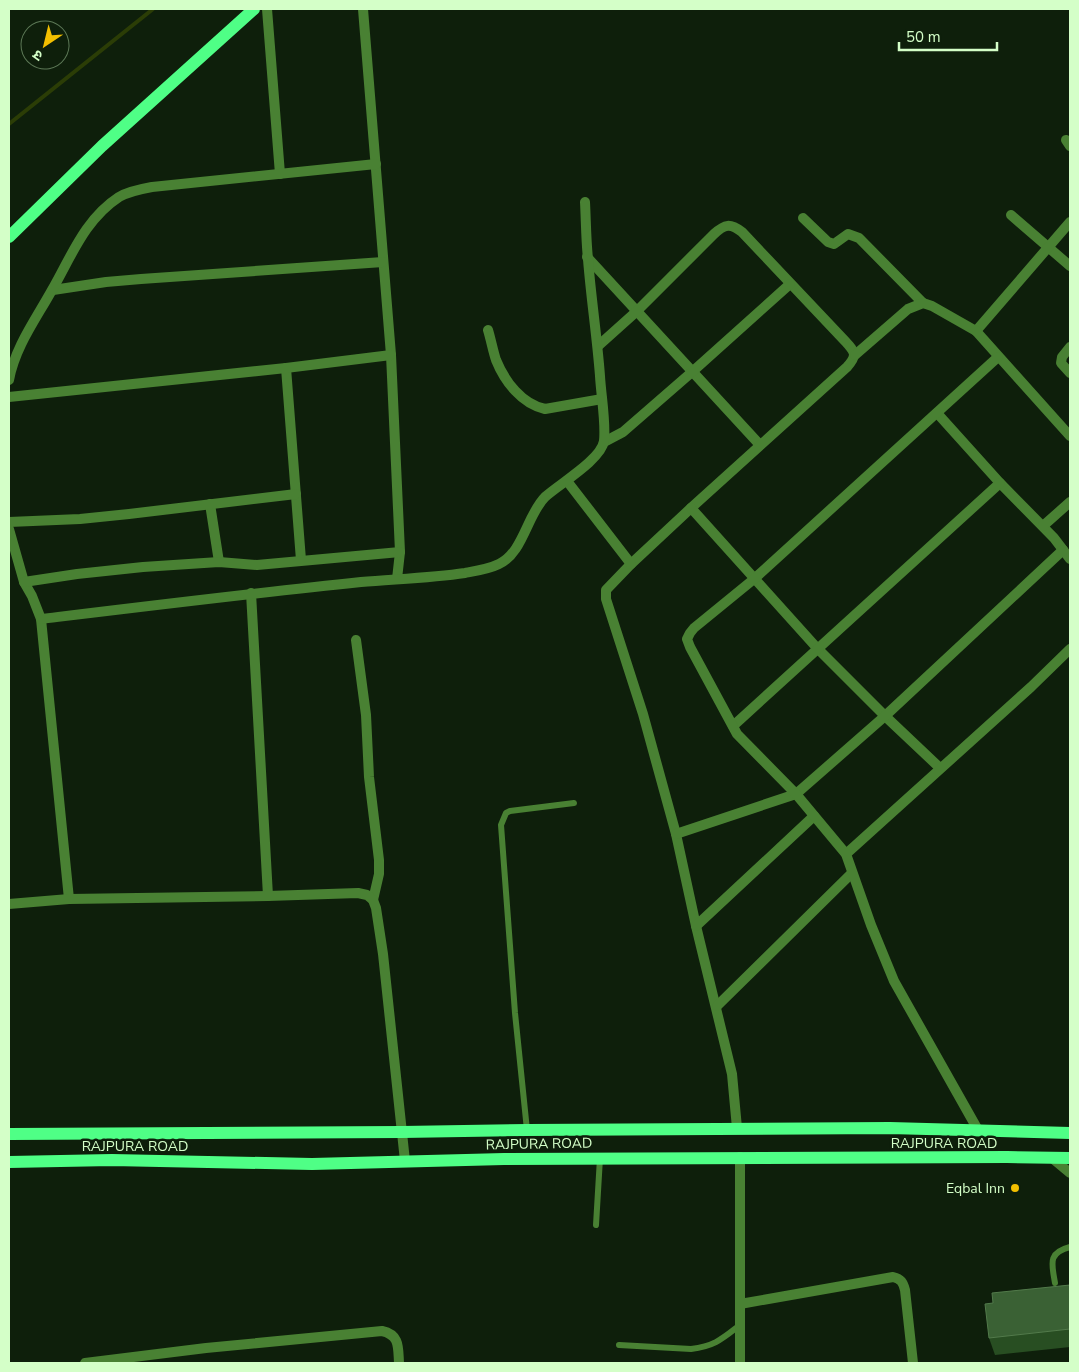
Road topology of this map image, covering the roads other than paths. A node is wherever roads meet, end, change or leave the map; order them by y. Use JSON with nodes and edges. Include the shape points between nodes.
{"nodes":[{"id":1,"x":254,"y":9,"type":"edge"},
{"id":2,"x":267,"y":9,"type":"edge"},
{"id":3,"x":363,"y":9,"type":"edge"},
{"id":4,"x":376,"y":164,"type":"junction"},
{"id":5,"x":280,"y":174,"type":"junction"},
{"id":6,"x":585,"y":202,"type":"dead end"},
{"id":7,"x":1012,"y":215,"type":"dead end"},
{"id":8,"x":803,"y":218,"type":"dead end"},
{"id":9,"x":1070,"y":222,"type":"edge"},
{"id":10,"x":9,"y":237,"type":"edge"},
{"id":11,"x":1049,"y":247,"type":"junction"},
{"id":12,"x":588,"y":257,"type":"junction"},
{"id":13,"x":383,"y":262,"type":"junction"},
{"id":14,"x":1070,"y":266,"type":"edge"},
{"id":15,"x":790,"y":284,"type":"junction"},
{"id":16,"x":53,"y":290,"type":"junction"},
{"id":17,"x":923,"y":303,"type":"junction"},
{"id":18,"x":637,"y":310,"type":"junction"},
{"id":19,"x":488,"y":330,"type":"dead end"},
{"id":20,"x":976,"y":331,"type":"junction"},
{"id":21,"x":598,"y":346,"type":"junction"},
{"id":22,"x":1070,"y":347,"type":"edge"},
{"id":23,"x":392,"y":355,"type":"junction"},
{"id":24,"x":855,"y":355,"type":"junction"},
{"id":25,"x":998,"y":357,"type":"junction"},
{"id":26,"x":286,"y":368,"type":"junction"},
{"id":27,"x":692,"y":372,"type":"junction"},
{"id":28,"x":1070,"y":373,"type":"edge"},
{"id":29,"x":9,"y":380,"type":"edge"},
{"id":30,"x":9,"y":397,"type":"edge"},
{"id":31,"x":602,"y":399,"type":"junction"},
{"id":32,"x":937,"y":413,"type":"junction"},
{"id":33,"x":1070,"y":436,"type":"edge"},
{"id":34,"x":604,"y":442,"type":"junction"},
{"id":35,"x":760,"y":445,"type":"junction"},
{"id":36,"x":567,"y":480,"type":"junction"},
{"id":37,"x":1000,"y":483,"type":"junction"},
{"id":38,"x":296,"y":494,"type":"junction"},
{"id":39,"x":1070,"y":502,"type":"edge"},
{"id":40,"x":210,"y":504,"type":"junction"},
{"id":41,"x":690,"y":508,"type":"junction"},
{"id":42,"x":9,"y":522,"type":"edge"},
{"id":43,"x":1043,"y":526,"type":"junction"},
{"id":44,"x":9,"y":529,"type":"edge"},
{"id":45,"x":1064,"y":550,"type":"junction"},
{"id":46,"x":400,"y":552,"type":"junction"},
{"id":47,"x":1070,"y":559,"type":"edge"},
{"id":48,"x":301,"y":560,"type":"junction"},
{"id":49,"x":219,"y":562,"type":"junction"},
{"id":50,"x":631,"y":564,"type":"junction"},
{"id":51,"x":397,"y":579,"type":"junction"},
{"id":52,"x":754,"y":579,"type":"junction"},
{"id":53,"x":24,"y":582,"type":"junction"},
{"id":54,"x":252,"y":593,"type":"junction"},
{"id":55,"x":41,"y":619,"type":"junction"},
{"id":56,"x":356,"y":640,"type":"dead end"},
{"id":57,"x":817,"y":648,"type":"junction"},
{"id":58,"x":1070,"y":649,"type":"edge"},
{"id":59,"x":885,"y":716,"type":"junction"},
{"id":60,"x":733,"y":726,"type":"junction"},
{"id":61,"x":940,"y":768,"type":"junction"},
{"id":62,"x":796,"y":794,"type":"junction"},
{"id":63,"x":574,"y":803,"type":"dead end"},
{"id":64,"x":814,"y":816,"type":"junction"},
{"id":65,"x":676,"y":834,"type":"junction"},
{"id":66,"x":846,"y":854,"type":"junction"},
{"id":67,"x":852,"y":873,"type":"junction"},
{"id":68,"x":268,"y":896,"type":"junction"},
{"id":69,"x":69,"y":899,"type":"junction"},
{"id":70,"x":373,"y":900,"type":"junction"},
{"id":71,"x":9,"y":904,"type":"edge"},
{"id":72,"x":696,"y":926,"type":"junction"},
{"id":73,"x":717,"y":1006,"type":"junction"},
{"id":74,"x":738,"y":1128,"type":"junction"},
{"id":75,"x":528,"y":1130,"type":"junction"},
{"id":76,"x":978,"y":1130,"type":"junction"},
{"id":77,"x":402,"y":1132,"type":"junction"},
{"id":78,"x":1070,"y":1133,"type":"edge"},
{"id":79,"x":9,"y":1134,"type":"edge"},
{"id":80,"x":600,"y":1158,"type":"junction"},
{"id":81,"x":740,"y":1158,"type":"junction"},
{"id":82,"x":1052,"y":1158,"type":"junction"},
{"id":83,"x":1070,"y":1158,"type":"edge"},
{"id":84,"x":405,"y":1161,"type":"junction"},
{"id":85,"x":9,"y":1162,"type":"edge"},
{"id":86,"x":1070,"y":1173,"type":"edge"},
{"id":87,"x":596,"y":1225,"type":"dead end"},
{"id":88,"x":1070,"y":1247,"type":"edge"},
{"id":89,"x":1055,"y":1283,"type":"dead end"},
{"id":90,"x":740,"y":1304,"type":"junction"},
{"id":91,"x":740,"y":1325,"type":"junction"},
{"id":92,"x":619,"y":1345,"type":"dead end"},
{"id":93,"x":136,"y":1360,"type":"edge"},
{"id":94,"x":85,"y":1363,"type":"edge"},
{"id":95,"x":399,"y":1363,"type":"edge"},
{"id":96,"x":740,"y":1363,"type":"edge"},
{"id":97,"x":913,"y":1363,"type":"edge"}],
"edges":[{"from":1,"to":10,"type":"main road","via":[[102,146]]},
{"from":2,"to":5,"type":"street"},
{"from":3,"to":4,"type":"street"},
{"from":4,"to":5,"type":"street"},
{"from":4,"to":13,"type":"street"},
{"from":5,"to":16,"type":"street","via":[[152,188],[119,197],[85,231]]},
{"from":6,"to":12,"type":"street"},
{"from":7,"to":11,"type":"street"},
{"from":8,"to":17,"type":"street","via":[[828,242],[834,244],[848,234],[859,238]]},
{"from":9,"to":11,"type":"street"},
{"from":11,"to":14,"type":"street"},
{"from":11,"to":20,"type":"street"},
{"from":12,"to":18,"type":"street"},
{"from":12,"to":21,"type":"street"},
{"from":13,"to":16,"type":"street","via":[[141,279]]},
{"from":13,"to":23,"type":"street"},
{"from":15,"to":18,"type":"street","via":[[742,232],[728,225],[714,234]]},
{"from":15,"to":24,"type":"street","via":[[845,340]]},
{"from":15,"to":27,"type":"street"},
{"from":16,"to":29,"type":"street","via":[[20,347],[11,366]]},
{"from":17,"to":20,"type":"street"},
{"from":17,"to":24,"type":"street","via":[[908,310]]},
{"from":18,"to":21,"type":"street"},
{"from":18,"to":27,"type":"street"},
{"from":19,"to":31,"type":"street","via":[[496,360],[505,376],[520,396],[537,408]]},
{"from":20,"to":25,"type":"street"},
{"from":21,"to":31,"type":"street"},
{"from":22,"to":28,"type":"street","via":[[1061,363]]},
{"from":23,"to":26,"type":"street"},
{"from":23,"to":46,"type":"street"},
{"from":24,"to":35,"type":"street","via":[[847,368]]},
{"from":25,"to":32,"type":"street"},
{"from":25,"to":33,"type":"street"},
{"from":26,"to":30,"type":"street"},
{"from":26,"to":38,"type":"street"},
{"from":27,"to":34,"type":"street","via":[[623,432]]},
{"from":27,"to":35,"type":"street"},
{"from":31,"to":34,"type":"street"},
{"from":32,"to":37,"type":"street"},
{"from":32,"to":52,"type":"street"},
{"from":34,"to":36,"type":"street","via":[[601,449]]},
{"from":35,"to":41,"type":"street"},
{"from":36,"to":50,"type":"street"},
{"from":36,"to":51,"type":"street","via":[[545,498],[515,550],[498,565],[437,577]]},
{"from":37,"to":43,"type":"street"},
{"from":37,"to":57,"type":"street"},
{"from":38,"to":40,"type":"street"},
{"from":38,"to":48,"type":"street"},
{"from":39,"to":43,"type":"street"},
{"from":40,"to":42,"type":"street","via":[[80,519]]},
{"from":40,"to":49,"type":"street"},
{"from":41,"to":50,"type":"street"},
{"from":41,"to":52,"type":"street"},
{"from":43,"to":45,"type":"street"},
{"from":44,"to":53,"type":"street"},
{"from":45,"to":47,"type":"street"},
{"from":45,"to":59,"type":"street"},
{"from":46,"to":48,"type":"street"},
{"from":46,"to":51,"type":"street"},
{"from":48,"to":49,"type":"street","via":[[257,565]]},
{"from":49,"to":53,"type":"street","via":[[142,567]]},
{"from":50,"to":65,"type":"street","via":[[608,586],[606,599],[643,714]]},
{"from":51,"to":54,"type":"street"},
{"from":52,"to":57,"type":"street"},
{"from":52,"to":60,"type":"street","via":[[694,628],[687,639]]},
{"from":53,"to":55,"type":"street"},
{"from":54,"to":55,"type":"street"},
{"from":54,"to":68,"type":"street"},
{"from":55,"to":69,"type":"street"},
{"from":56,"to":70,"type":"street","via":[[380,860]]},
{"from":57,"to":59,"type":"street"},
{"from":57,"to":60,"type":"street"},
{"from":58,"to":61,"type":"street"},
{"from":59,"to":61,"type":"street"},
{"from":59,"to":62,"type":"street"},
{"from":60,"to":62,"type":"street","via":[[737,734]]},
{"from":61,"to":66,"type":"street"},
{"from":62,"to":64,"type":"street"},
{"from":62,"to":65,"type":"street"},
{"from":63,"to":75,"type":"lane","via":[[510,811],[501,825]]},
{"from":64,"to":66,"type":"street"},
{"from":64,"to":72,"type":"street"},
{"from":65,"to":72,"type":"street"},
{"from":66,"to":67,"type":"street"},
{"from":67,"to":73,"type":"street"},
{"from":67,"to":76,"type":"street","via":[[894,981]]},
{"from":68,"to":69,"type":"street"},
{"from":68,"to":70,"type":"street","via":[[358,893]]},
{"from":69,"to":71,"type":"street"},
{"from":70,"to":77,"type":"street","via":[[383,954]]},
{"from":72,"to":73,"type":"street"},
{"from":73,"to":74,"type":"street","via":[[732,1074]]},
{"from":74,"to":75,"type":"main road","name":"RAJPURA ROAD"},
{"from":74,"to":76,"type":"main road","name":"RAJPURA ROAD"},
{"from":75,"to":77,"type":"main road","name":"RAJPURA ROAD"},
{"from":76,"to":78,"type":"main road","name":"RAJPURA ROAD"},
{"from":77,"to":79,"type":"main road","name":"RAJPURA ROAD"},
{"from":77,"to":84,"type":"street"},
{"from":80,"to":81,"type":"main road","name":"RAJPURA ROAD"},
{"from":80,"to":84,"type":"main road","name":"RAJPURA ROAD"},
{"from":80,"to":87,"type":"lane"},
{"from":81,"to":82,"type":"main road","name":"RAJPURA ROAD"},
{"from":81,"to":90,"type":"street"},
{"from":82,"to":83,"type":"main road","name":"RAJPURA ROAD"},
{"from":82,"to":86,"type":"street"},
{"from":84,"to":85,"type":"main road","name":"RAJPURA ROAD","via":[[312,1164],[112,1160]]},
{"from":88,"to":89,"type":"lane","via":[[1061,1249],[1053,1259]]},
{"from":90,"to":91,"type":"street"},
{"from":90,"to":97,"type":"street","via":[[893,1277],[900,1279],[905,1290]]},
{"from":91,"to":92,"type":"lane","via":[[720,1341],[702,1348]]},
{"from":91,"to":96,"type":"street"},
{"from":93,"to":94,"type":"street"},
{"from":93,"to":95,"type":"street","via":[[206,1348],[382,1331],[395,1337]]}]}
